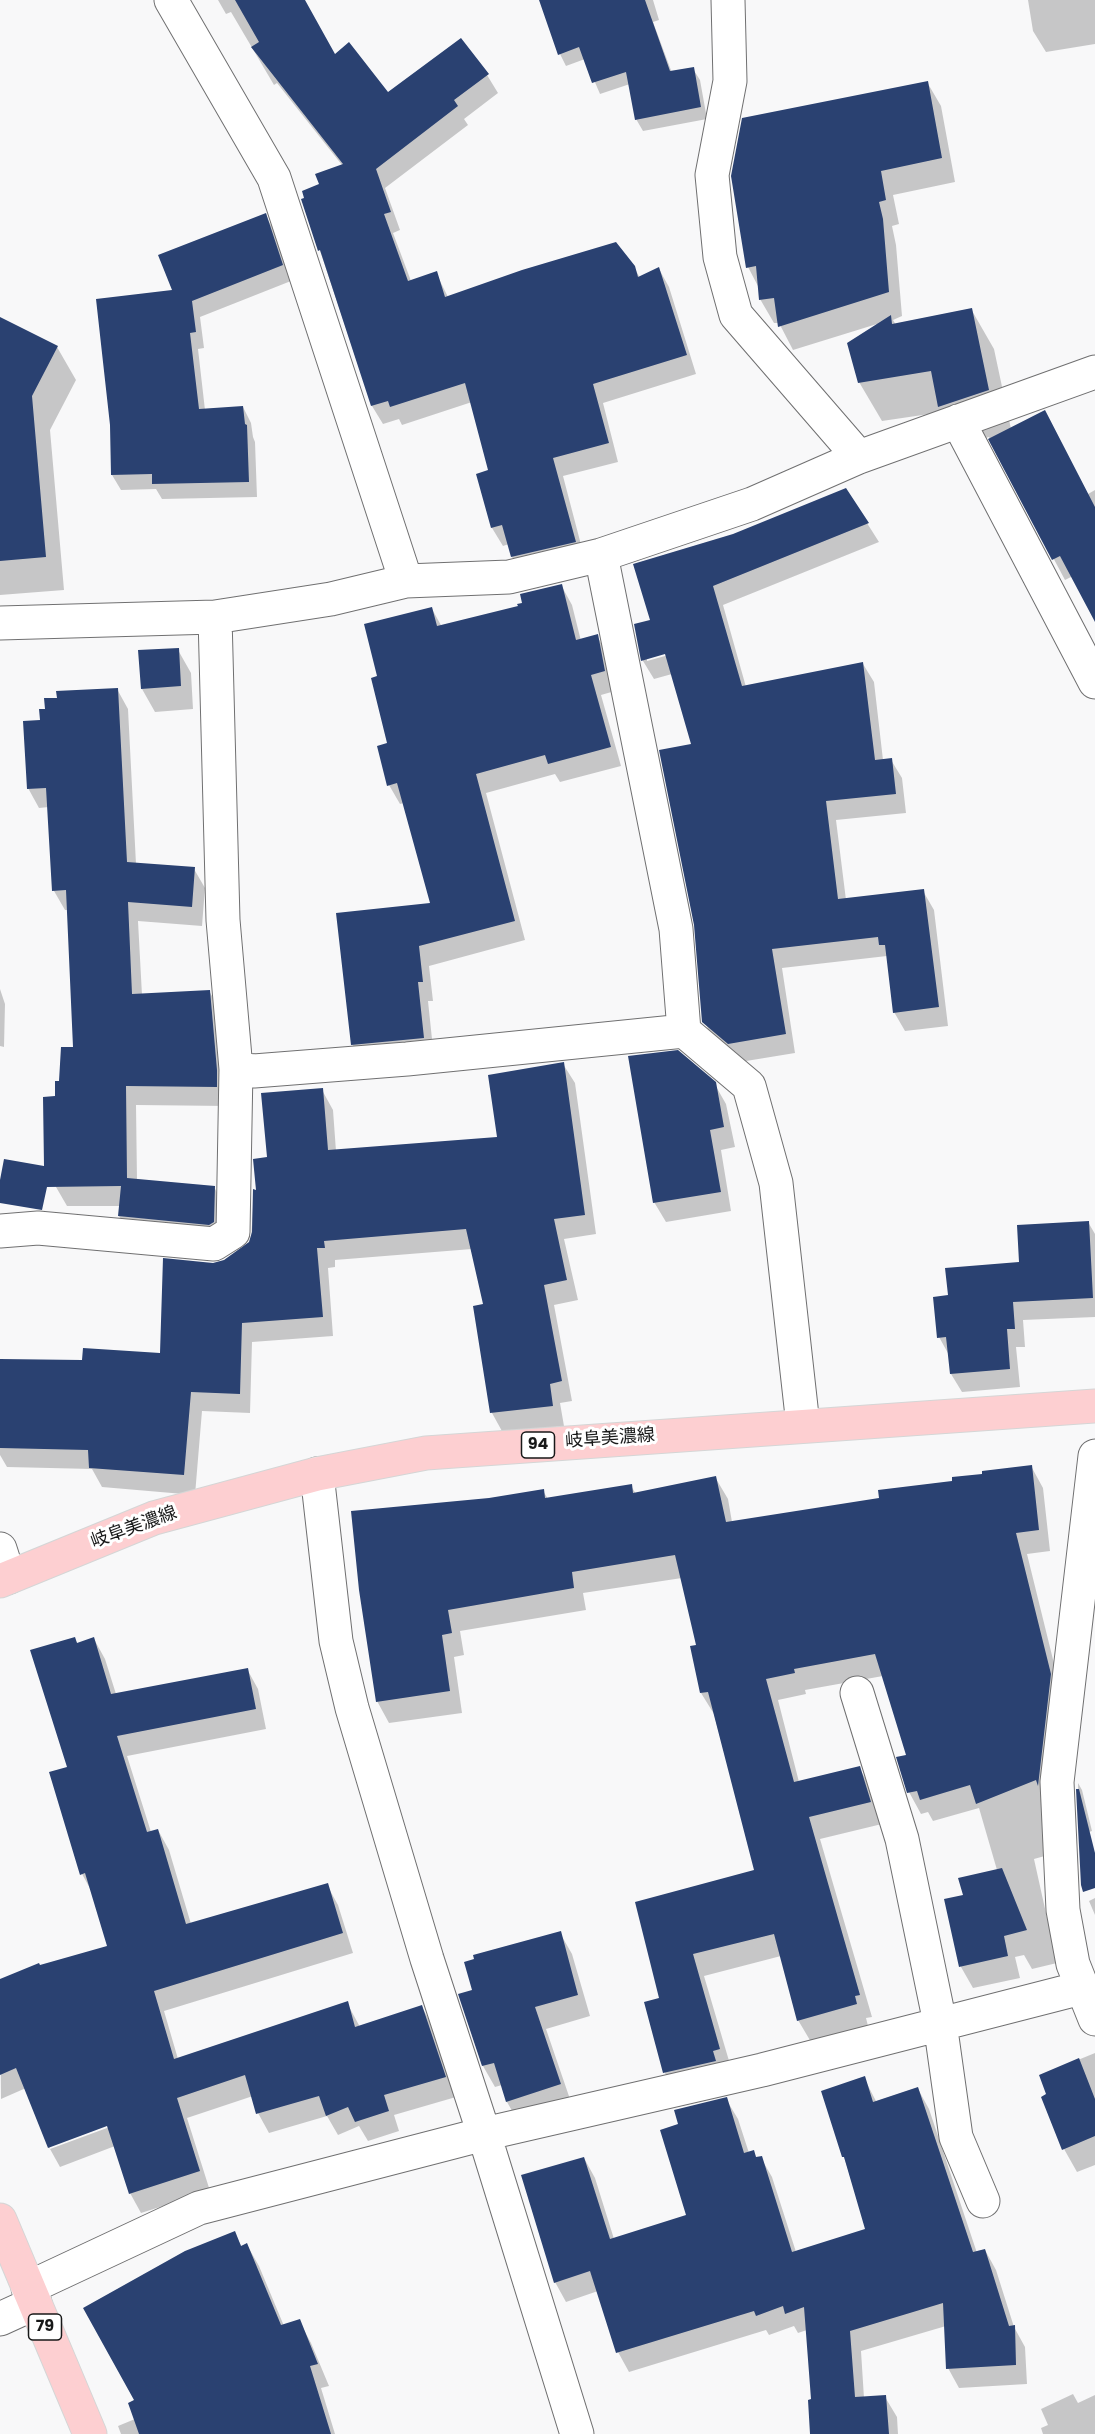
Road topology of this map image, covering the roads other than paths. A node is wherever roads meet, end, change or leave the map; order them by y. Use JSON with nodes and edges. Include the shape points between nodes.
{"nodes":[{"id":1,"x":171,"y":0,"type":"edge"},
{"id":2,"x":728,"y":0,"type":"edge"},
{"id":3,"x":1095,"y":372,"type":"edge"},
{"id":4,"x":958,"y":420,"type":"junction"},
{"id":5,"x":859,"y":457,"type":"junction"},
{"id":6,"x":601,"y":555,"type":"junction"},
{"id":7,"x":406,"y":581,"type":"junction"},
{"id":8,"x":215,"y":617,"type":"junction"},
{"id":9,"x":0,"y":623,"type":"edge"},
{"id":10,"x":1095,"y":682,"type":"edge"},
{"id":11,"x":684,"y":1031,"type":"junction"},
{"id":12,"x":236,"y":1069,"type":"junction"},
{"id":13,"x":0,"y":1231,"type":"edge"},
{"id":14,"x":1095,"y":1406,"type":"edge"},
{"id":15,"x":803,"y":1425,"type":"junction"},
{"id":16,"x":1095,"y":1456,"type":"edge"},
{"id":17,"x":317,"y":1474,"type":"junction"},
{"id":18,"x":3,"y":1569,"type":"edge"},
{"id":19,"x":857,"y":1693,"type":"dead end"},
{"id":20,"x":1083,"y":1968,"type":"edge"},
{"id":21,"x":1095,"y":2019,"type":"edge"},
{"id":22,"x":940,"y":2023,"type":"junction"},
{"id":23,"x":484,"y":2133,"type":"junction"},
{"id":24,"x":983,"y":2201,"type":"dead end"},
{"id":25,"x":0,"y":2220,"type":"edge"},
{"id":26,"x":32,"y":2296,"type":"junction"},
{"id":27,"x":0,"y":2319,"type":"edge"},
{"id":28,"x":90,"y":2434,"type":"edge"},
{"id":29,"x":577,"y":2434,"type":"edge"}],
"edges":[{"from":1,"to":7,"type":"street","via":[[274,178]]},
{"from":2,"to":5,"type":"street","via":[[730,81],[712,175],[720,257],[736,315]]},
{"from":3,"to":4,"type":"street"},
{"from":4,"to":5,"type":"street"},
{"from":4,"to":10,"type":"street"},
{"from":5,"to":6,"type":"street","via":[[752,504]]},
{"from":6,"to":7,"type":"street","via":[[509,577]]},
{"from":6,"to":11,"type":"street","via":[[676,929]]},
{"from":7,"to":8,"type":"street","via":[[331,599]]},
{"from":8,"to":9,"type":"street"},
{"from":8,"to":12,"type":"street","via":[[223,920]]},
{"from":11,"to":12,"type":"street","via":[[395,1060],[254,1071]]},
{"from":11,"to":15,"type":"street","via":[[749,1086],[776,1183]]},
{"from":12,"to":13,"type":"street","via":[[233,1232],[214,1244],[38,1228]]},
{"from":14,"to":15,"type":"main road","name":"岐阜美濃線","number":"94"},
{"from":15,"to":17,"type":"main road","name":"岐阜美濃線","number":"94","via":[[426,1453]]},
{"from":16,"to":20,"type":"street","via":[[1057,1782],[1063,1910]]},
{"from":17,"to":18,"type":"main road","name":"岐阜美濃線","number":"94","via":[[153,1518]]},
{"from":17,"to":23,"type":"street","via":[[336,1641],[352,1708]]},
{"from":19,"to":22,"type":"street","via":[[902,1839]]},
{"from":20,"to":21,"type":"street"},
{"from":20,"to":22,"type":"street"},
{"from":22,"to":23,"type":"street","via":[[762,2070]]},
{"from":22,"to":24,"type":"street","via":[[956,2137]]},
{"from":23,"to":26,"type":"street","via":[[199,2208]]},
{"from":23,"to":29,"type":"street"},
{"from":25,"to":26,"type":"main road","number":"79"},
{"from":26,"to":27,"type":"street"},
{"from":26,"to":28,"type":"main road","number":"79"}]}
